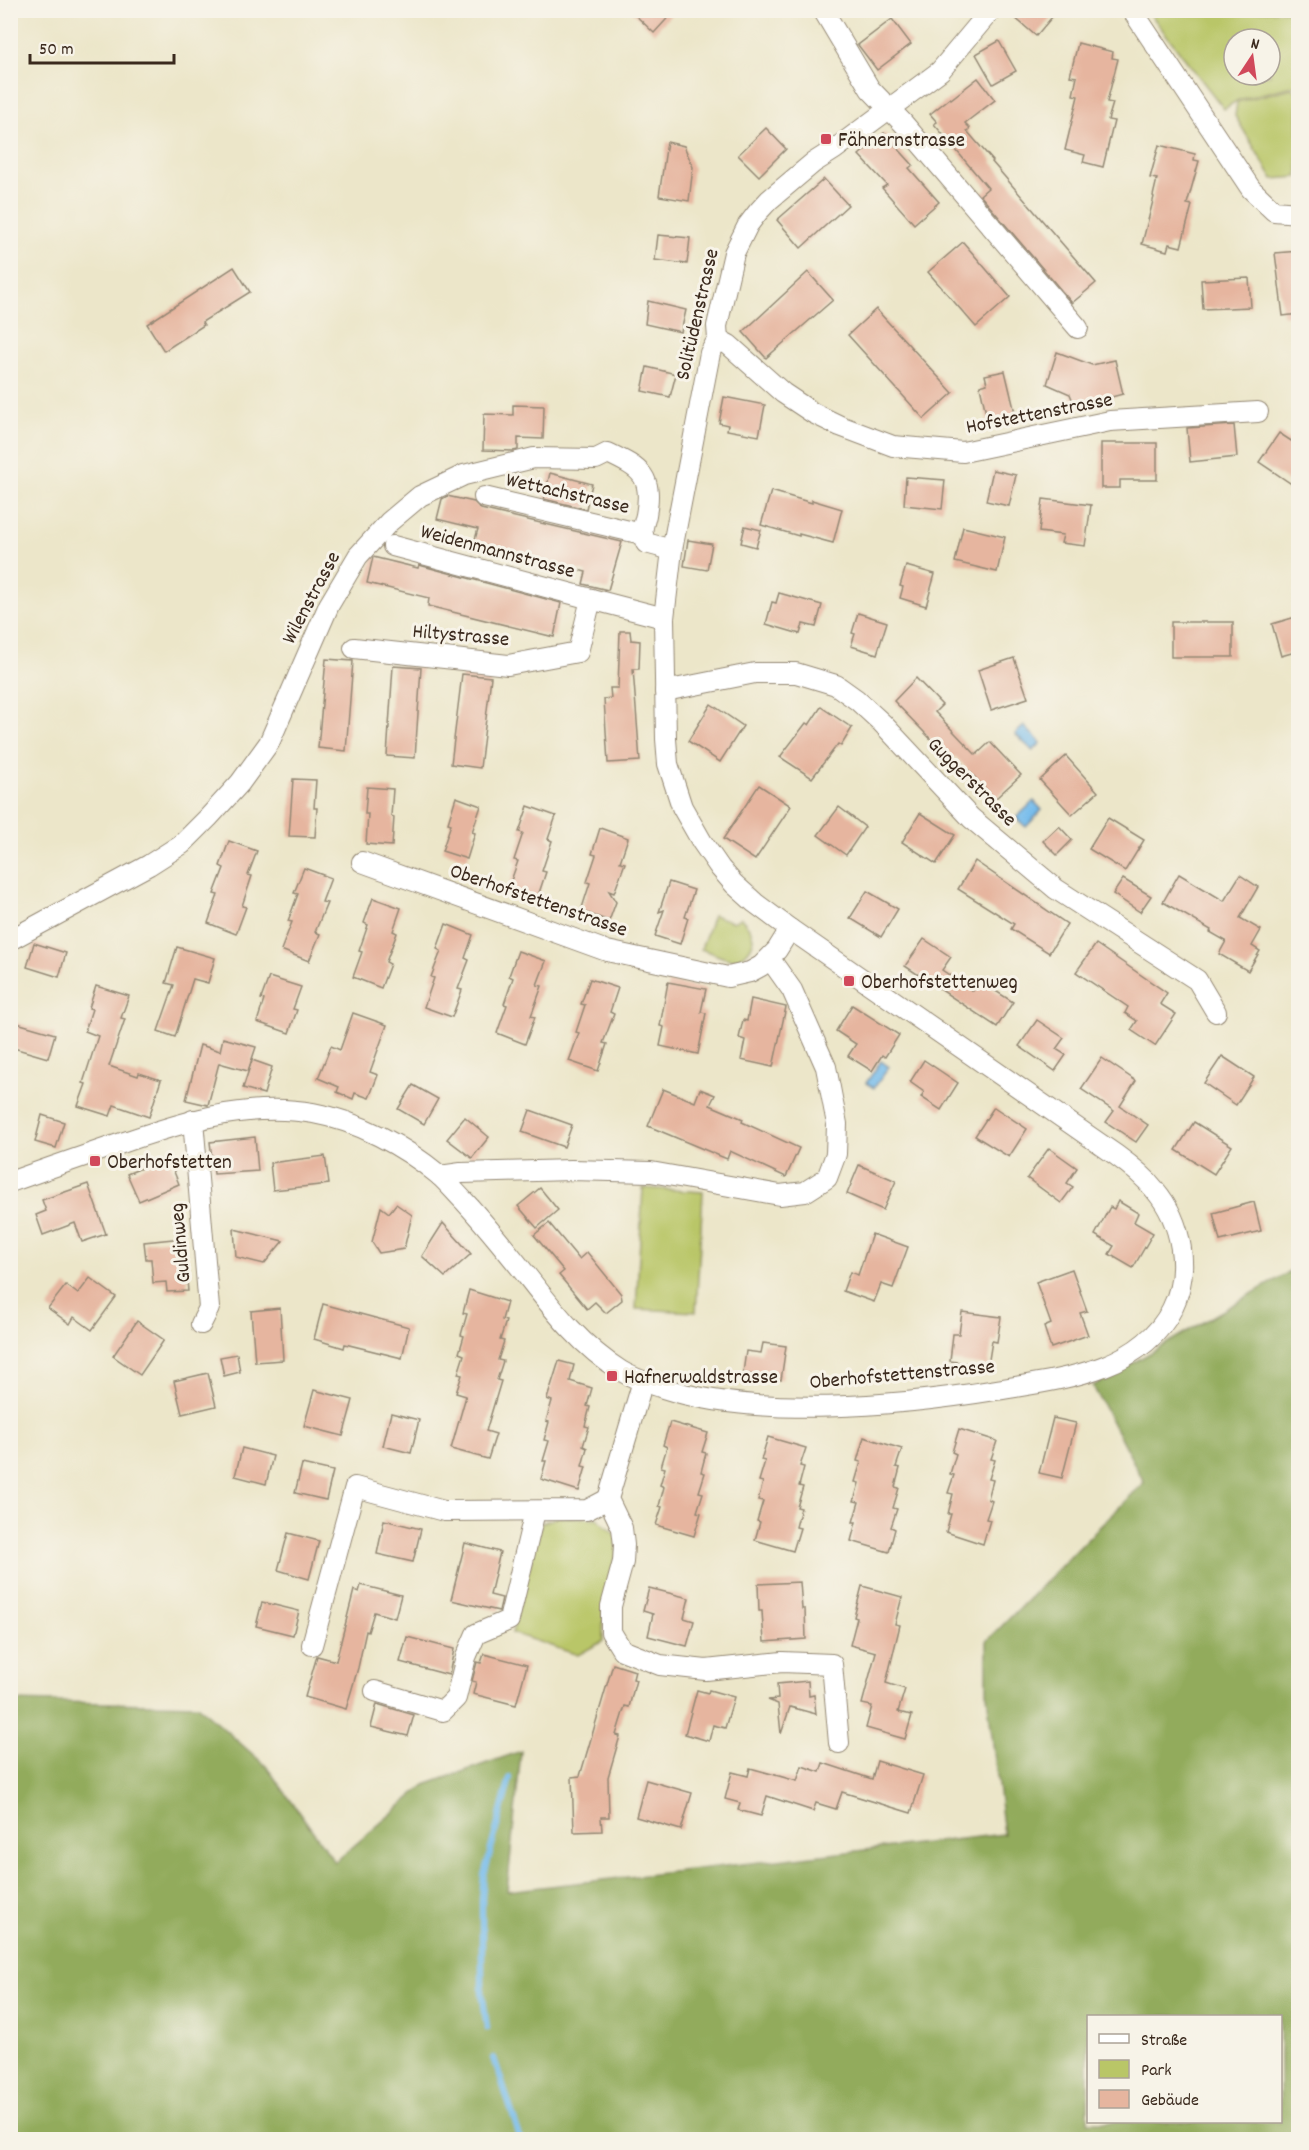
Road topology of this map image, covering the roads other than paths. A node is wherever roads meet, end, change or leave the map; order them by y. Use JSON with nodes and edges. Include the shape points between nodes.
{"nodes":[{"id":1,"x":822,"y":10,"type":"edge"},
{"id":2,"x":991,"y":10,"type":"edge"},
{"id":3,"x":1132,"y":10,"type":"edge"},
{"id":4,"x":889,"y":110,"type":"junction"},
{"id":5,"x":1299,"y":213,"type":"edge"},
{"id":6,"x":1078,"y":328,"type":"dead end"},
{"id":7,"x":718,"y":339,"type":"junction"},
{"id":8,"x":1258,"y":412,"type":"dead end"},
{"id":9,"x":683,"y":490,"type":"joint"},
{"id":10,"x":484,"y":497,"type":"dead end"},
{"id":11,"x":642,"y":534,"type":"junction"},
{"id":12,"x":393,"y":546,"type":"dead end"},
{"id":13,"x":672,"y":550,"type":"junction"},
{"id":14,"x":591,"y":599,"type":"junction"},
{"id":15,"x":664,"y":618,"type":"junction"},
{"id":16,"x":354,"y":648,"type":"dead end"},
{"id":17,"x":665,"y":692,"type":"junction"},
{"id":18,"x":362,"y":862,"type":"dead end"},
{"id":19,"x":790,"y":929,"type":"junction"},
{"id":20,"x":10,"y":940,"type":"edge"},
{"id":21,"x":770,"y":959,"type":"junction"},
{"id":22,"x":1216,"y":1012,"type":"dead end"},
{"id":23,"x":193,"y":1120,"type":"junction"},
{"id":24,"x":440,"y":1176,"type":"junction"},
{"id":25,"x":10,"y":1182,"type":"edge"},
{"id":26,"x":201,"y":1324,"type":"dead end"},
{"id":27,"x":643,"y":1381,"type":"junction"},
{"id":28,"x":608,"y":1499,"type":"junction"},
{"id":29,"x":535,"y":1511,"type":"junction"},
{"id":30,"x":312,"y":1645,"type":"dead end"},
{"id":31,"x":375,"y":1691,"type":"dead end"},
{"id":32,"x":839,"y":1743,"type":"dead end"}],
"edges":[{"from":1,"to":4,"type":"street","via":[[870,89]]},
{"from":2,"to":4,"type":"street","name":"Solitüdenstrasse","via":[[940,71]]},
{"from":3,"to":5,"type":"street","via":[[1251,189],[1274,211]]},
{"from":4,"to":6,"type":"street"},
{"from":4,"to":7,"type":"street","name":"Solitüdenstrasse","via":[[805,170],[769,200],[748,225],[729,269],[717,326]]},
{"from":7,"to":8,"type":"street","name":"Hofstettenstrasse","via":[[813,413],[893,446],[963,452],[1110,421]]},
{"from":7,"to":9,"type":"street","name":"Solitüdenstrasse","via":[[710,353]]},
{"from":9,"to":13,"type":"street","name":"Oberhofstettenstrasse"},
{"from":10,"to":11,"type":"street","name":"Wettachstrasse"},
{"from":11,"to":13,"type":"street","via":[[646,543]]},
{"from":11,"to":20,"type":"street","name":"Wilenstrasse","via":[[649,493],[646,483],[638,469],[608,453],[596,459],[534,458],[464,475],[420,496],[358,556],[329,605],[269,743],[208,818],[182,844],[149,865]]},
{"from":12,"to":14,"type":"street","name":"Weidenmannstrasse"},
{"from":13,"to":15,"type":"street","name":"Oberhofstettenstrasse"},
{"from":14,"to":15,"type":"street"},
{"from":14,"to":16,"type":"street","name":"Hiltystrasse","via":[[578,652],[508,665]]},
{"from":15,"to":17,"type":"street","name":"Oberhofstettenstrasse"},
{"from":17,"to":19,"type":"street","name":"Oberhofstettenstrasse","via":[[668,764],[691,825],[734,884]]},
{"from":17,"to":22,"type":"street","name":"Guggerstrasse","via":[[755,673],[796,673],[836,685],[882,723],[971,818],[1056,889],[1197,980]]},
{"from":18,"to":21,"type":"street","name":"Oberhofstettenstrasse","via":[[607,951],[728,977],[750,972]]},
{"from":19,"to":21,"type":"street","name":"Oberhofstettenstrasse"},
{"from":19,"to":27,"type":"street","name":"Oberhofstettenstrasse","via":[[1145,1179],[1177,1229],[1182,1263],[1178,1295],[1154,1334],[1116,1361],[1041,1383],[961,1396],[867,1404],[763,1405],[694,1396]]},
{"from":21,"to":24,"type":"street","via":[[792,990],[826,1067],[837,1124],[837,1154],[827,1178],[805,1192],[780,1195],[651,1172],[571,1170]]},
{"from":23,"to":24,"type":"street","name":"Oberhofstettenstrasse","via":[[261,1109],[313,1113],[355,1125],[392,1143]]},
{"from":23,"to":25,"type":"street","name":"Oberhofstettenstrasse"},
{"from":23,"to":26,"type":"street","name":"Guldinweg","via":[[209,1308]]},
{"from":24,"to":27,"type":"street","name":"Oberhofstettenstrasse","via":[[488,1227],[570,1329],[619,1370]]},
{"from":27,"to":28,"type":"street"},
{"from":28,"to":29,"type":"street","via":[[587,1510]]},
{"from":28,"to":32,"type":"street","via":[[622,1528],[624,1545],[611,1606],[611,1632],[622,1650],[660,1665],[706,1670],[782,1662],[832,1664]]},
{"from":29,"to":30,"type":"street","via":[[444,1511],[356,1487]]},
{"from":29,"to":31,"type":"street","via":[[509,1620],[476,1634],[456,1698],[443,1711]]}]}
